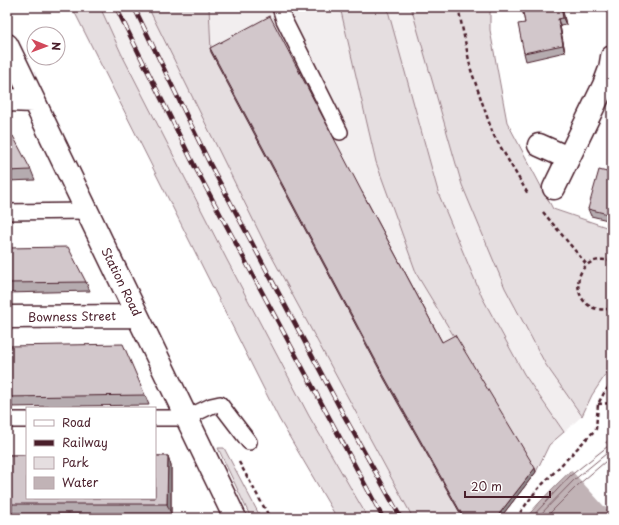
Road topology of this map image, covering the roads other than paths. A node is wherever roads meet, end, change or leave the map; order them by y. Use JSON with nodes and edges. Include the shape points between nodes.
{"nodes":[{"id":1,"x":280,"y":7,"type":"edge"},
{"id":2,"x":7,"y":44,"type":"edge"},
{"id":3,"x":612,"y":57,"type":"edge"},
{"id":4,"x":7,"y":100,"type":"edge"},
{"id":5,"x":34,"y":100,"type":"junction"},
{"id":6,"x":340,"y":132,"type":"dead end"},
{"id":7,"x":539,"y":145,"type":"dead end"},
{"id":8,"x":568,"y":158,"type":"junction"},
{"id":9,"x":554,"y":188,"type":"dead end"},
{"id":10,"x":86,"y":211,"type":"junction"},
{"id":11,"x":7,"y":212,"type":"edge"},
{"id":12,"x":137,"y":316,"type":"junction"},
{"id":13,"x":7,"y":317,"type":"edge"},
{"id":14,"x":156,"y":418,"type":"edge"},
{"id":15,"x":186,"y":418,"type":"junction"},
{"id":16,"x":7,"y":420,"type":"edge"},
{"id":17,"x":26,"y":420,"type":"edge"},
{"id":18,"x":249,"y":442,"type":"dead end"},
{"id":19,"x":235,"y":518,"type":"edge"}],
"edges":[{"from":1,"to":6,"type":"lane","via":[[284,20]]},
{"from":2,"to":5,"type":"street","name":"Station Road"},
{"from":3,"to":8,"type":"street","via":[[604,85]]},
{"from":4,"to":5,"type":"street"},
{"from":5,"to":10,"type":"street","name":"Station Road"},
{"from":7,"to":8,"type":"street"},
{"from":8,"to":9,"type":"street"},
{"from":10,"to":11,"type":"lane"},
{"from":10,"to":12,"type":"street","name":"Station Road"},
{"from":12,"to":13,"type":"street","name":"Bowness Street"},
{"from":12,"to":15,"type":"street","name":"Station Road"},
{"from":14,"to":15,"type":"lane"},
{"from":15,"to":18,"type":"lane","via":[[220,404]]},
{"from":15,"to":19,"type":"street","name":"Station Road"},
{"from":16,"to":17,"type":"lane"}]}
